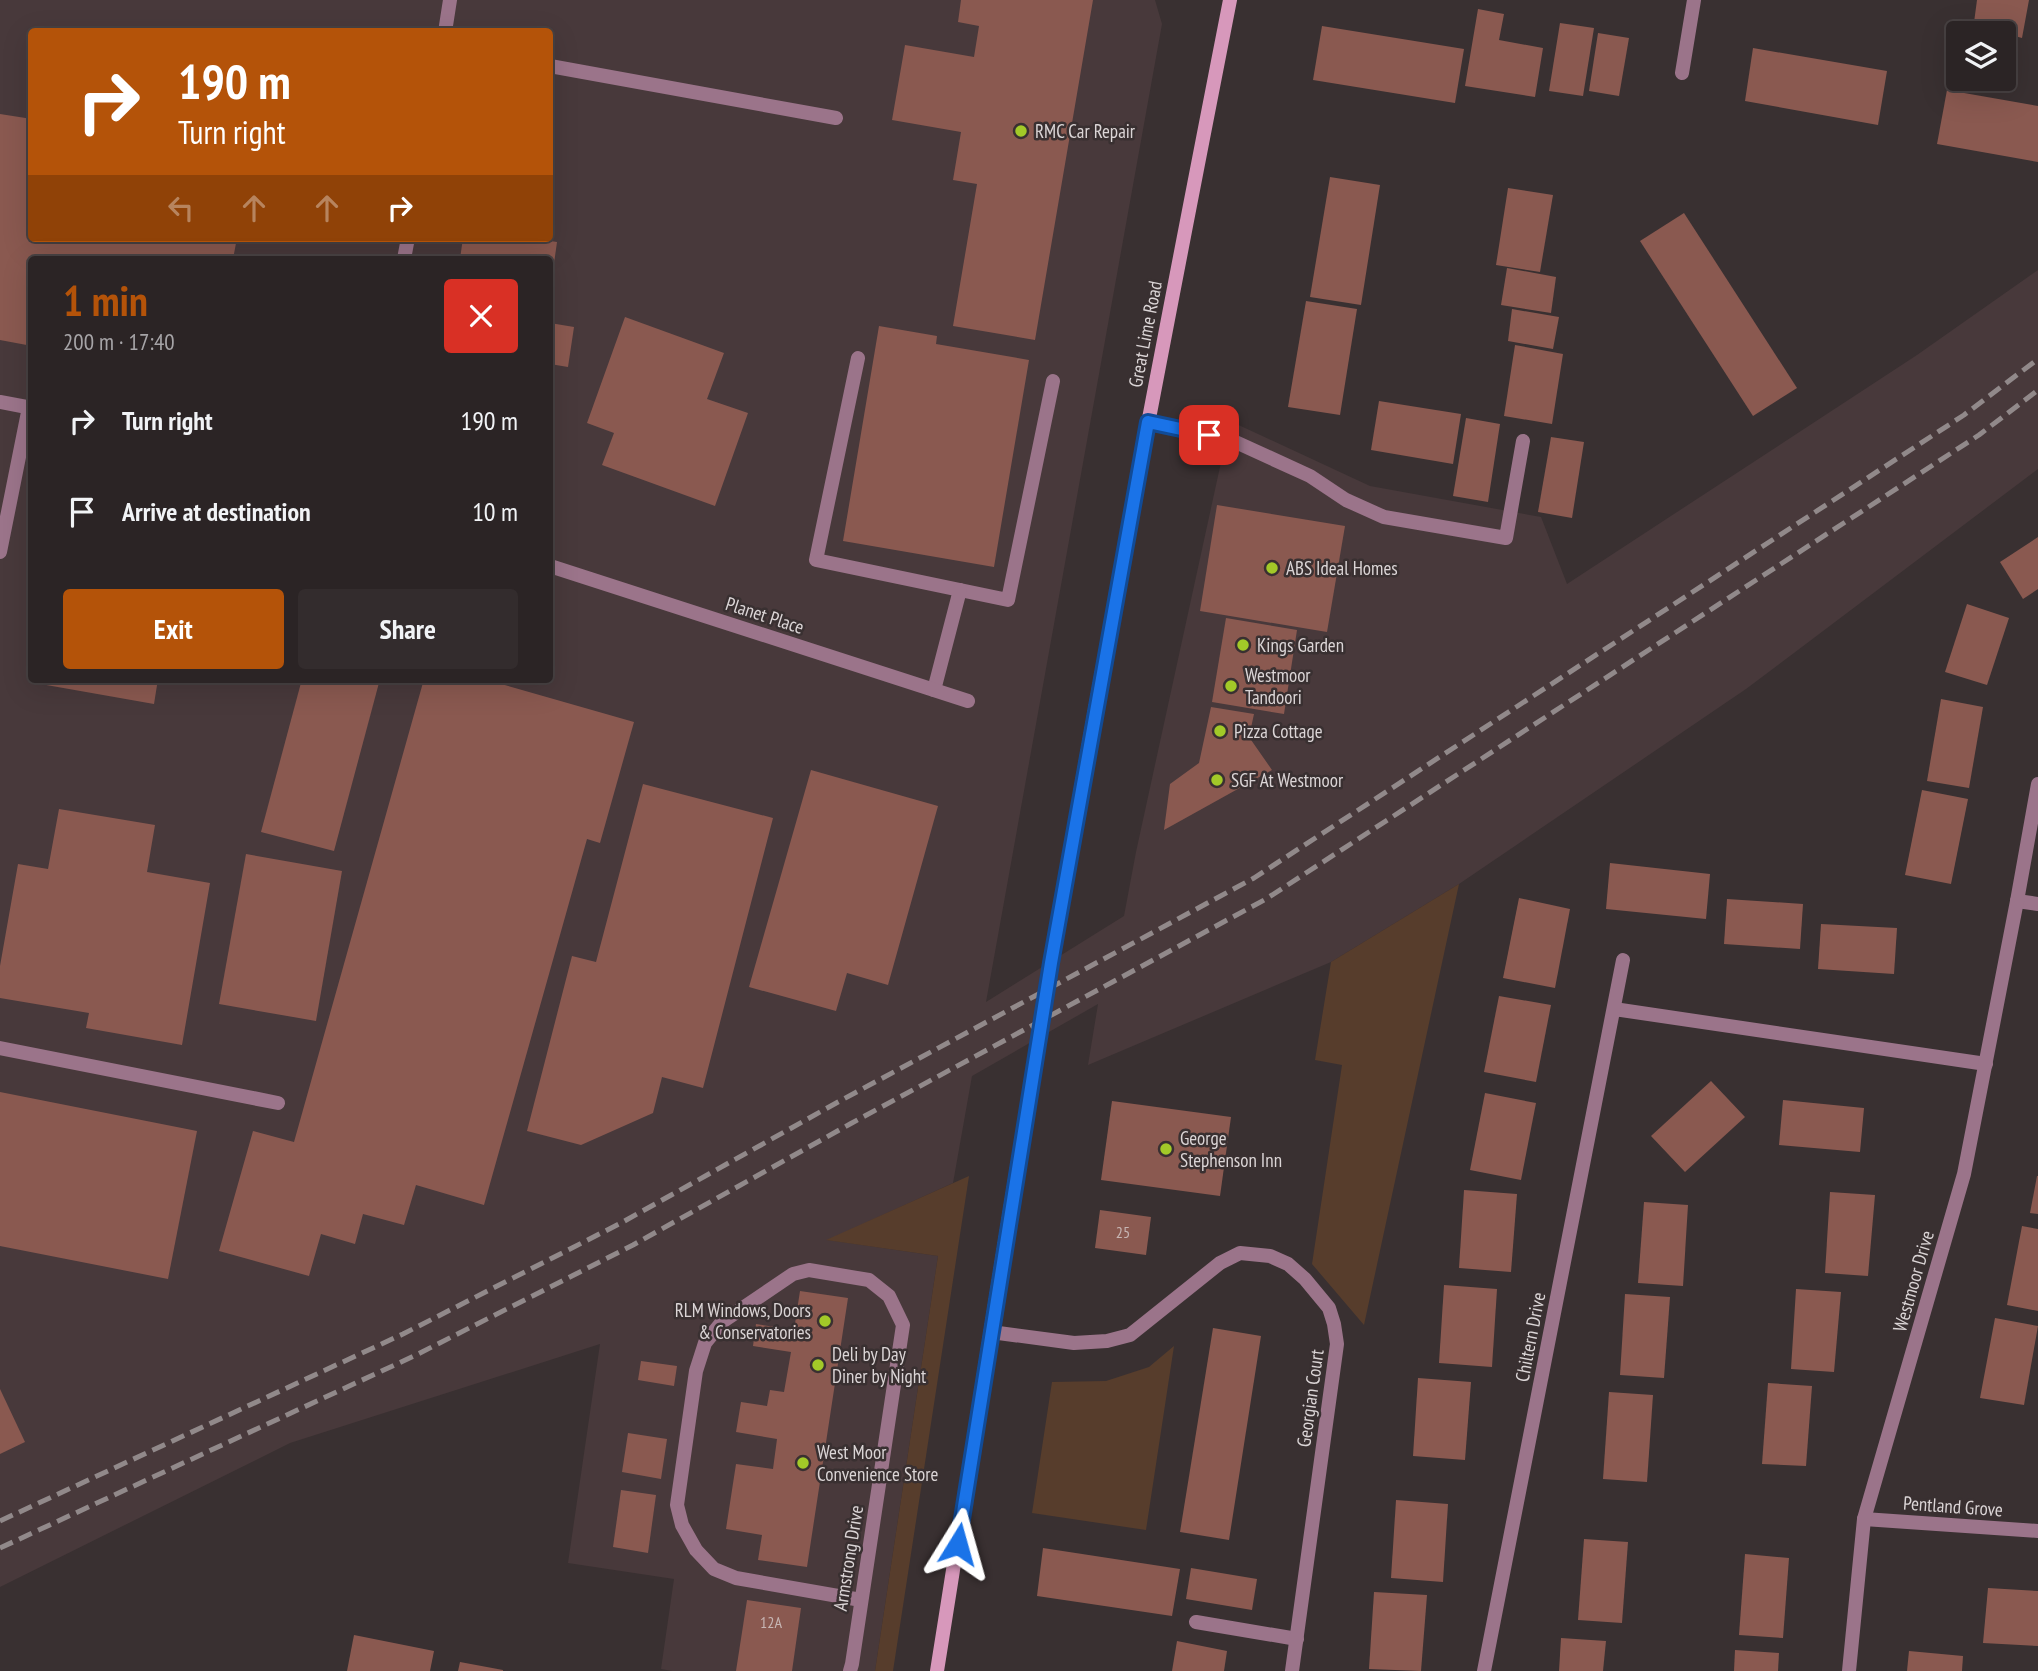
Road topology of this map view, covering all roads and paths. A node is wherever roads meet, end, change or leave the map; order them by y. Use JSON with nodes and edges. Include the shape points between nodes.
{"nodes":[{"id":1,"x":450,"y":0,"type":"edge"},
{"id":2,"x":1230,"y":0,"type":"edge"},
{"id":3,"x":1694,"y":0,"type":"edge"},
{"id":4,"x":446,"y":28,"type":"edge"},
{"id":5,"x":553,"y":66,"type":"edge"},
{"id":6,"x":1682,"y":73,"type":"dead end"},
{"id":7,"x":836,"y":118,"type":"dead end"},
{"id":8,"x":858,"y":358,"type":"dead end"},
{"id":9,"x":1053,"y":382,"type":"dead end"},
{"id":10,"x":0,"y":402,"type":"edge"},
{"id":11,"x":28,"y":407,"type":"edge"},
{"id":12,"x":28,"y":417,"type":"edge"},
{"id":13,"x":1148,"y":422,"type":"junction"},
{"id":14,"x":1523,"y":441,"type":"dead end"},
{"id":15,"x":0,"y":552,"type":"edge"},
{"id":16,"x":553,"y":567,"type":"edge"},
{"id":17,"x":960,"y":590,"type":"junction"},
{"id":18,"x":934,"y":690,"type":"junction"},
{"id":19,"x":968,"y":701,"type":"dead end"},
{"id":20,"x":2038,"y":784,"type":"edge"},
{"id":21,"x":2017,"y":901,"type":"junction"},
{"id":22,"x":2038,"y":904,"type":"edge"},
{"id":23,"x":1623,"y":960,"type":"dead end"},
{"id":24,"x":1614,"y":1009,"type":"junction"},
{"id":25,"x":0,"y":1048,"type":"edge"},
{"id":26,"x":1986,"y":1064,"type":"junction"},
{"id":27,"x":278,"y":1103,"type":"dead end"},
{"id":28,"x":991,"y":1332,"type":"junction"},
{"id":29,"x":1864,"y":1519,"type":"junction"},
{"id":30,"x":2038,"y":1531,"type":"edge"},
{"id":31,"x":861,"y":1600,"type":"junction"},
{"id":32,"x":1196,"y":1622,"type":"dead end"},
{"id":33,"x":1297,"y":1639,"type":"junction"},
{"id":34,"x":850,"y":1671,"type":"edge"},
{"id":35,"x":937,"y":1671,"type":"edge"},
{"id":36,"x":1292,"y":1671,"type":"edge"},
{"id":37,"x":1485,"y":1671,"type":"edge"},
{"id":38,"x":1849,"y":1671,"type":"edge"}],
"edges":[{"from":1,"to":4,"type":"street"},
{"from":2,"to":13,"type":"main road","name":"Great Lime Road"},
{"from":3,"to":6,"type":"street"},
{"from":5,"to":7,"type":"street"},
{"from":8,"to":17,"type":"street","via":[[816,560]]},
{"from":9,"to":17,"type":"street","via":[[1008,600]]},
{"from":10,"to":11,"type":"street"},
{"from":12,"to":15,"type":"street"},
{"from":13,"to":14,"type":"street","via":[[1229,439],[1384,517],[1506,538]]},
{"from":13,"to":28,"type":"main road","name":"Great Lime Road","via":[[1057,923]]},
{"from":16,"to":18,"type":"street","name":"Planet Place"},
{"from":17,"to":18,"type":"street"},
{"from":18,"to":19,"type":"street","name":"Planet Place"},
{"from":20,"to":21,"type":"street","name":"Westmoor Drive"},
{"from":21,"to":22,"type":"street"},
{"from":21,"to":26,"type":"street","name":"Westmoor Drive"},
{"from":23,"to":24,"type":"street","name":"Chiltern Drive"},
{"from":24,"to":26,"type":"street"},
{"from":24,"to":37,"type":"street","name":"Chiltern Drive"},
{"from":25,"to":27,"type":"street"},
{"from":26,"to":29,"type":"street","name":"Westmoor Drive","via":[[1964,1174]]},
{"from":28,"to":33,"type":"street","name":"Georgian Court","via":[[1074,1342],[1130,1335],[1220,1263],[1240,1253],[1270,1256],[1305,1279],[1329,1308],[1337,1344]]},
{"from":28,"to":35,"type":"main road","name":"Great Lime Road"},
{"from":29,"to":30,"type":"street","name":"Pentland Grove"},
{"from":29,"to":38,"type":"street","name":"Westmoor Drive"},
{"from":31,"to":31,"type":"street","name":"Armstrong Drive","via":[[903,1325],[889,1296],[869,1280],[809,1270],[793,1274],[722,1322],[705,1343],[696,1371],[677,1505],[696,1550],[714,1569],[736,1578]]},
{"from":31,"to":34,"type":"street","name":"Armstrong Drive"},
{"from":32,"to":33,"type":"street"},
{"from":33,"to":36,"type":"street","name":"Georgian Court"}]}
